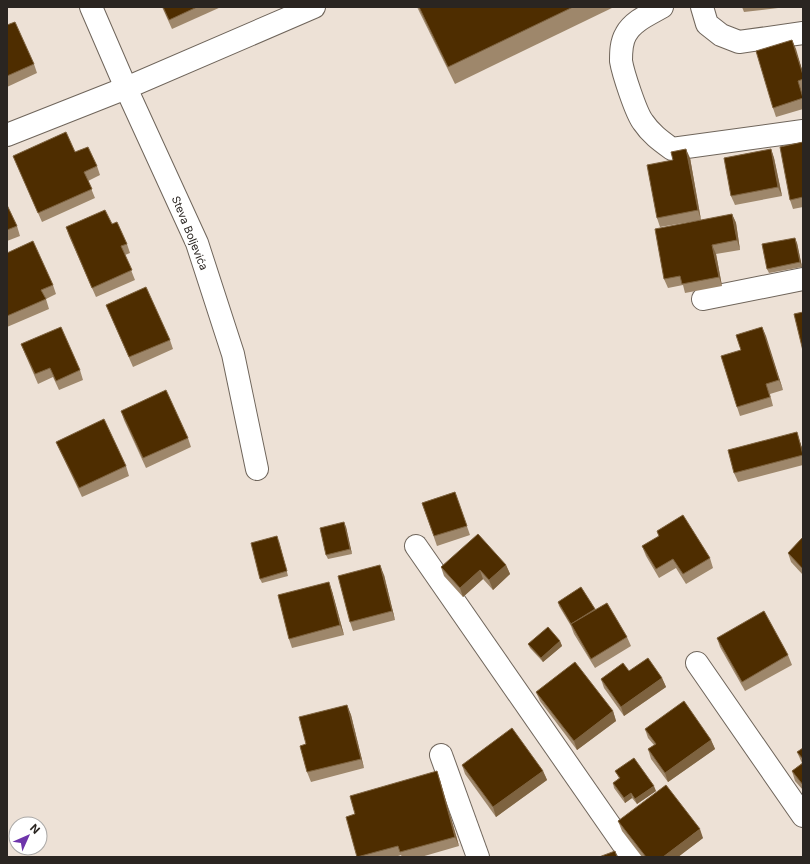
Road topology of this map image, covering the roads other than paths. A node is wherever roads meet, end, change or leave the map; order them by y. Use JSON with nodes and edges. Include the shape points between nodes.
{"nodes":[{"id":1,"x":91,"y":7,"type":"edge"},
{"id":2,"x":314,"y":7,"type":"edge"},
{"id":3,"x":662,"y":7,"type":"edge"},
{"id":4,"x":702,"y":7,"type":"edge"},
{"id":5,"x":803,"y":33,"type":"edge"},
{"id":6,"x":126,"y":88,"type":"junction"},
{"id":7,"x":803,"y":131,"type":"edge"},
{"id":8,"x":7,"y":135,"type":"edge"},
{"id":9,"x":803,"y":279,"type":"edge"},
{"id":10,"x":703,"y":299,"type":"dead end"},
{"id":11,"x":257,"y":469,"type":"dead end"},
{"id":12,"x":416,"y":546,"type":"dead end"},
{"id":13,"x":697,"y":663,"type":"dead end"},
{"id":14,"x":441,"y":755,"type":"dead end"},
{"id":15,"x":803,"y":816,"type":"edge"},
{"id":16,"x":478,"y":857,"type":"edge"},
{"id":17,"x":632,"y":857,"type":"edge"}],
"edges":[{"from":1,"to":6,"type":"street","name":"Steva Boljevića"},
{"from":2,"to":6,"type":"street"},
{"from":3,"to":7,"type":"street","via":[[635,23],[622,43],[621,61],[630,91],[642,121],[654,136],[672,149]]},
{"from":4,"to":5,"type":"street","via":[[707,24],[721,35],[739,42]]},
{"from":6,"to":8,"type":"street"},
{"from":6,"to":11,"type":"street","name":"Steva Boljevića","via":[[197,243],[233,354]]},
{"from":9,"to":10,"type":"street"},
{"from":12,"to":17,"type":"street"},
{"from":13,"to":15,"type":"street"},
{"from":14,"to":16,"type":"street"}]}
